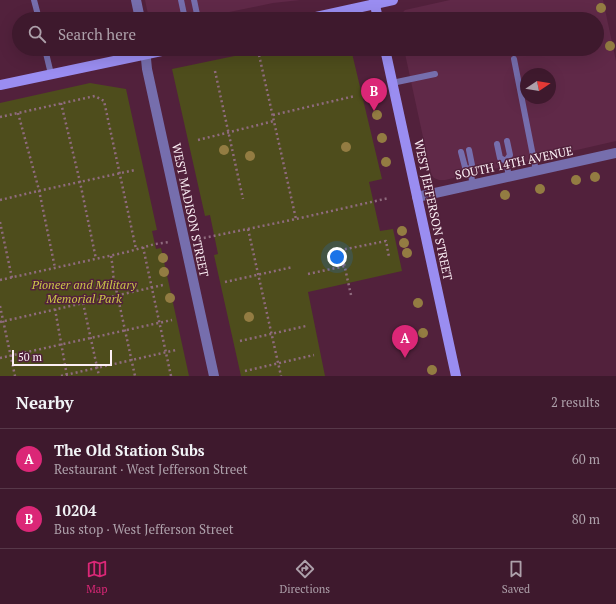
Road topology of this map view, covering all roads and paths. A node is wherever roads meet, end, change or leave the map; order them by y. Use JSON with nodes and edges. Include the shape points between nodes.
{"nodes":[{"id":1,"x":34,"y":0,"type":"edge"},
{"id":2,"x":136,"y":0,"type":"edge"},
{"id":3,"x":181,"y":0,"type":"edge"},
{"id":4,"x":194,"y":0,"type":"edge"},
{"id":5,"x":393,"y":0,"type":"edge"},
{"id":6,"x":374,"y":2,"type":"edge"},
{"id":7,"x":37,"y":12,"type":"edge"},
{"id":8,"x":139,"y":12,"type":"edge"},
{"id":9,"x":184,"y":12,"type":"edge"},
{"id":10,"x":197,"y":12,"type":"edge"},
{"id":11,"x":335,"y":12,"type":"edge"},
{"id":12,"x":376,"y":12,"type":"edge"},
{"id":13,"x":47,"y":56,"type":"edge"},
{"id":14,"x":128,"y":56,"type":"edge"},
{"id":15,"x":145,"y":56,"type":"edge"},
{"id":16,"x":259,"y":56,"type":"edge"},
{"id":17,"x":386,"y":56,"type":"edge"},
{"id":18,"x":514,"y":59,"type":"dead end"},
{"id":19,"x":215,"y":71,"type":"dead end"},
{"id":20,"x":52,"y":74,"type":"junction"},
{"id":21,"x":434,"y":74,"type":"dead end"},
{"id":22,"x":392,"y":83,"type":"junction"},
{"id":23,"x":0,"y":85,"type":"edge"},
{"id":24,"x":355,"y":96,"type":"dead end"},
{"id":25,"x":61,"y":103,"type":"junction"},
{"id":26,"x":18,"y":113,"type":"junction"},
{"id":27,"x":273,"y":115,"type":"junction"},
{"id":28,"x":0,"y":117,"type":"edge"},
{"id":29,"x":274,"y":121,"type":"junction"},
{"id":30,"x":229,"y":132,"type":"junction"},
{"id":31,"x":198,"y":140,"type":"dead end"},
{"id":32,"x":507,"y":141,"type":"dead end"},
{"id":33,"x":497,"y":144,"type":"dead end"},
{"id":34,"x":469,"y":150,"type":"dead end"},
{"id":35,"x":461,"y":152,"type":"dead end"},
{"id":36,"x":616,"y":153,"type":"edge"},
{"id":37,"x":506,"y":161,"type":"junction"},
{"id":38,"x":134,"y":170,"type":"dead end"},
{"id":39,"x":470,"y":170,"type":"junction"},
{"id":40,"x":536,"y":171,"type":"junction"},
{"id":41,"x":120,"y":173,"type":"junction"},
{"id":42,"x":509,"y":177,"type":"junction"},
{"id":43,"x":80,"y":182,"type":"junction"},
{"id":44,"x":473,"y":185,"type":"junction"},
{"id":45,"x":39,"y":190,"type":"junction"},
{"id":46,"x":417,"y":197,"type":"junction"},
{"id":47,"x":389,"y":198,"type":"dead end"},
{"id":48,"x":243,"y":199,"type":"dead end"},
{"id":49,"x":0,"y":200,"type":"edge"},
{"id":50,"x":296,"y":219,"type":"junction"},
{"id":51,"x":0,"y":222,"type":"edge"},
{"id":52,"x":248,"y":229,"type":"junction"},
{"id":53,"x":170,"y":242,"type":"dead end"},
{"id":54,"x":184,"y":243,"type":"junction"},
{"id":55,"x":143,"y":247,"type":"junction"},
{"id":56,"x":136,"y":249,"type":"junction"},
{"id":57,"x":111,"y":256,"type":"junction"},
{"id":58,"x":389,"y":256,"type":"dead end"},
{"id":59,"x":96,"y":259,"type":"junction"},
{"id":60,"x":345,"y":266,"type":"junction"},
{"id":61,"x":293,"y":267,"type":"dead end"},
{"id":62,"x":55,"y":268,"type":"junction"},
{"id":63,"x":258,"y":274,"type":"junction"},
{"id":64,"x":308,"y":274,"type":"dead end"},
{"id":65,"x":12,"y":278,"type":"junction"},
{"id":66,"x":0,"y":280,"type":"edge"},
{"id":67,"x":225,"y":282,"type":"dead end"},
{"id":68,"x":163,"y":285,"type":"dead end"},
{"id":69,"x":152,"y":288,"type":"junction"},
{"id":70,"x":117,"y":295,"type":"junction"},
{"id":71,"x":351,"y":295,"type":"dead end"},
{"id":72,"x":83,"y":303,"type":"junction"},
{"id":73,"x":0,"y":306,"type":"edge"},
{"id":74,"x":55,"y":310,"type":"junction"},
{"id":75,"x":172,"y":320,"type":"dead end"},
{"id":76,"x":2,"y":322,"type":"edge"},
{"id":77,"x":159,"y":323,"type":"junction"},
{"id":78,"x":306,"y":326,"type":"dead end"},
{"id":79,"x":125,"y":331,"type":"junction"},
{"id":80,"x":271,"y":334,"type":"junction"},
{"id":81,"x":91,"y":338,"type":"junction"},
{"id":82,"x":240,"y":341,"type":"dead end"},
{"id":83,"x":61,"y":344,"type":"junction"},
{"id":84,"x":176,"y":350,"type":"dead end"},
{"id":85,"x":166,"y":353,"type":"junction"},
{"id":86,"x":11,"y":355,"type":"junction"},
{"id":87,"x":314,"y":355,"type":"dead end"},
{"id":88,"x":0,"y":358,"type":"edge"},
{"id":89,"x":131,"y":361,"type":"junction"},
{"id":90,"x":278,"y":363,"type":"junction"},
{"id":91,"x":97,"y":368,"type":"junction"},
{"id":92,"x":245,"y":371,"type":"dead end"},
{"id":93,"x":67,"y":375,"type":"edge"},
{"id":94,"x":15,"y":376,"type":"edge"},
{"id":95,"x":61,"y":376,"type":"edge"},
{"id":96,"x":99,"y":376,"type":"edge"},
{"id":97,"x":134,"y":376,"type":"edge"},
{"id":98,"x":171,"y":376,"type":"edge"},
{"id":99,"x":214,"y":376,"type":"edge"},
{"id":100,"x":281,"y":376,"type":"edge"},
{"id":101,"x":456,"y":376,"type":"edge"}],
"edges":[{"from":1,"to":7,"type":"lane"},
{"from":2,"to":8,"type":"street"},
{"from":3,"to":9,"type":"lane"},
{"from":4,"to":10,"type":"lane"},
{"from":5,"to":6,"type":"main road"},
{"from":6,"to":11,"type":"main road"},
{"from":6,"to":12,"type":"main road"},
{"from":13,"to":20,"type":"lane"},
{"from":14,"to":20,"type":"main road"},
{"from":15,"to":54,"type":"street","name":"WEST MADISON STREET"},
{"from":16,"to":27,"type":"path"},
{"from":17,"to":22,"type":"main road","name":"WEST JEFFERSON STREET"},
{"from":18,"to":40,"type":"lane"},
{"from":19,"to":30,"type":"path"},
{"from":20,"to":23,"type":"main road"},
{"from":21,"to":22,"type":"lane"},
{"from":22,"to":46,"type":"main road","name":"WEST JEFFERSON STREET"},
{"from":24,"to":27,"type":"path"},
{"from":25,"to":26,"type":"path"},
{"from":25,"to":41,"type":"path","via":[[95,96],[104,101]]},
{"from":25,"to":43,"type":"path"},
{"from":26,"to":28,"type":"path"},
{"from":26,"to":45,"type":"path"},
{"from":27,"to":29,"type":"path"},
{"from":29,"to":30,"type":"path"},
{"from":29,"to":50,"type":"path"},
{"from":30,"to":31,"type":"path"},
{"from":30,"to":48,"type":"path"},
{"from":32,"to":37,"type":"lane","via":[[510,155]]},
{"from":33,"to":37,"type":"lane","via":[[500,158]]},
{"from":34,"to":39,"type":"lane","via":[[472,166]]},
{"from":35,"to":39,"type":"lane","via":[[465,167]]},
{"from":36,"to":40,"type":"street","name":"SOUTH 14TH AVENUE"},
{"from":37,"to":42,"type":"lane"},
{"from":38,"to":41,"type":"path"},
{"from":39,"to":44,"type":"lane"},
{"from":40,"to":42,"type":"street","name":"SOUTH 14TH AVENUE"},
{"from":41,"to":43,"type":"path"},
{"from":41,"to":56,"type":"path"},
{"from":42,"to":44,"type":"street","name":"SOUTH 14TH AVENUE"},
{"from":43,"to":45,"type":"path"},
{"from":43,"to":59,"type":"path"},
{"from":44,"to":46,"type":"street","name":"SOUTH 14TH AVENUE"},
{"from":45,"to":49,"type":"path"},
{"from":45,"to":62,"type":"path"},
{"from":46,"to":101,"type":"main road","name":"WEST JEFFERSON STREET"},
{"from":47,"to":50,"type":"path"},
{"from":50,"to":52,"type":"path"},
{"from":51,"to":65,"type":"path"},
{"from":52,"to":54,"type":"path"},
{"from":52,"to":63,"type":"path"},
{"from":53,"to":55,"type":"path"},
{"from":54,"to":99,"type":"street","name":"WEST MADISON STREET"},
{"from":55,"to":56,"type":"path"},
{"from":55,"to":69,"type":"path"},
{"from":56,"to":57,"type":"path"},
{"from":57,"to":59,"type":"path"},
{"from":57,"to":70,"type":"path"},
{"from":58,"to":60,"type":"path","via":[[386,240],[341,250]]},
{"from":59,"to":62,"type":"path"},
{"from":60,"to":64,"type":"path"},
{"from":60,"to":71,"type":"path"},
{"from":61,"to":63,"type":"path"},
{"from":62,"to":65,"type":"path"},
{"from":63,"to":67,"type":"path"},
{"from":63,"to":80,"type":"path"},
{"from":65,"to":66,"type":"path"},
{"from":68,"to":69,"type":"path"},
{"from":69,"to":70,"type":"path"},
{"from":69,"to":77,"type":"path"},
{"from":70,"to":72,"type":"path"},
{"from":70,"to":79,"type":"path"},
{"from":72,"to":74,"type":"path"},
{"from":72,"to":81,"type":"path"},
{"from":73,"to":76,"type":"path"},
{"from":74,"to":76,"type":"path"},
{"from":74,"to":83,"type":"path"},
{"from":75,"to":77,"type":"path"},
{"from":76,"to":86,"type":"path"},
{"from":77,"to":79,"type":"path"},
{"from":77,"to":85,"type":"path"},
{"from":78,"to":80,"type":"path"},
{"from":79,"to":81,"type":"path"},
{"from":79,"to":89,"type":"path"},
{"from":80,"to":82,"type":"path"},
{"from":80,"to":90,"type":"path"},
{"from":81,"to":83,"type":"path"},
{"from":81,"to":91,"type":"path"},
{"from":83,"to":86,"type":"path"},
{"from":83,"to":93,"type":"path"},
{"from":84,"to":85,"type":"path"},
{"from":85,"to":89,"type":"path"},
{"from":85,"to":98,"type":"path"},
{"from":86,"to":88,"type":"path"},
{"from":86,"to":94,"type":"path"},
{"from":87,"to":90,"type":"path"},
{"from":89,"to":91,"type":"path"},
{"from":89,"to":97,"type":"path"},
{"from":90,"to":92,"type":"path"},
{"from":90,"to":100,"type":"path"},
{"from":91,"to":93,"type":"path"},
{"from":91,"to":96,"type":"path"},
{"from":93,"to":95,"type":"path"}]}
